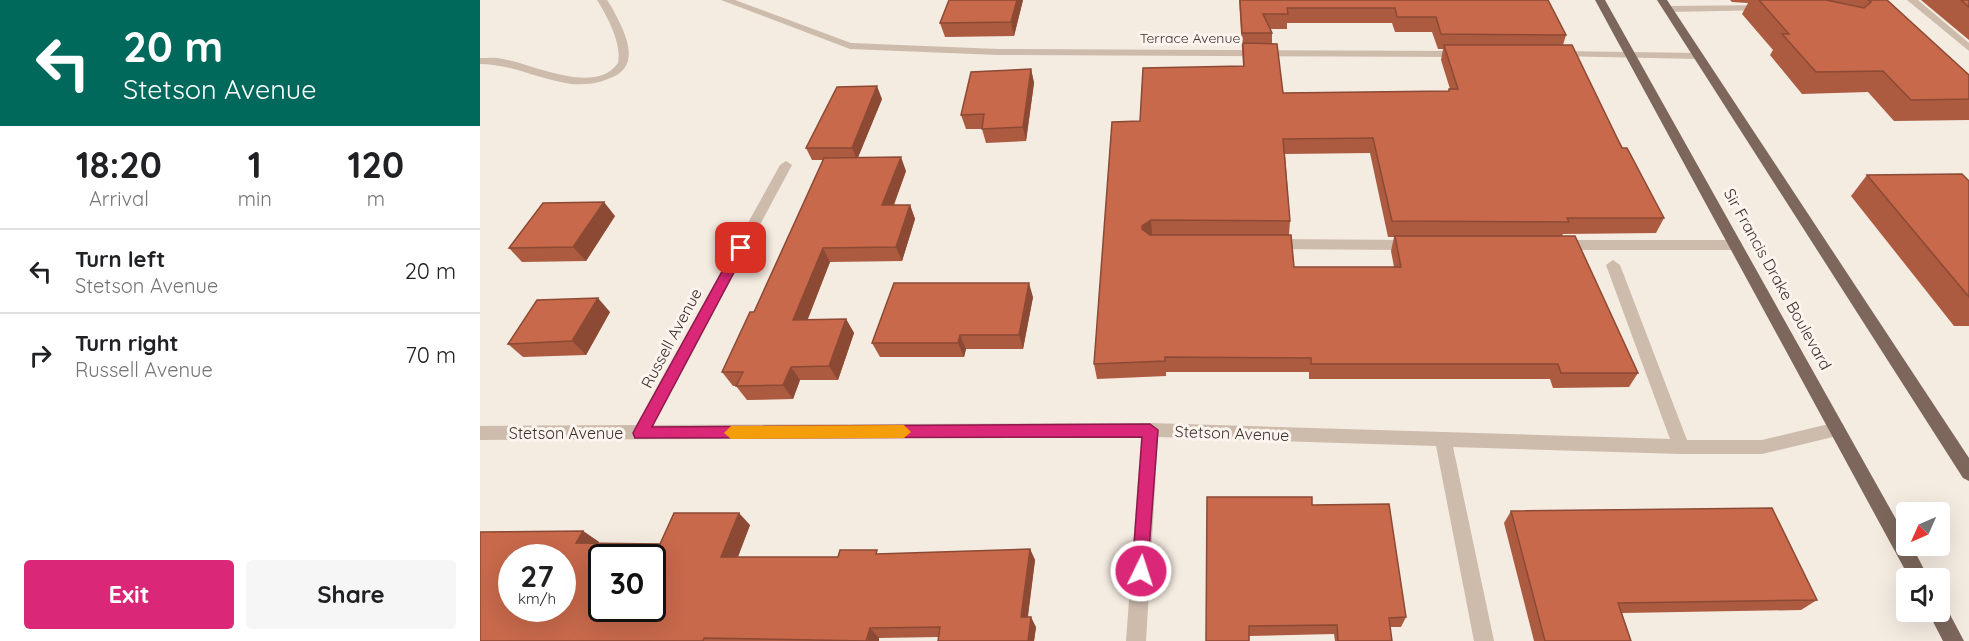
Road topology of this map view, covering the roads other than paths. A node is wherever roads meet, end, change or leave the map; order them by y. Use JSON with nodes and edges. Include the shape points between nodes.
{"nodes":[{"id":1,"x":602,"y":0,"type":"edge"},
{"id":2,"x":726,"y":0,"type":"edge"},
{"id":3,"x":1600,"y":0,"type":"edge"},
{"id":4,"x":1912,"y":0,"type":"edge"},
{"id":5,"x":1665,"y":4,"type":"edge"},
{"id":6,"x":1772,"y":8,"type":"edge"},
{"id":7,"x":1964,"y":39,"type":"edge"},
{"id":8,"x":1969,"y":48,"type":"edge"},
{"id":9,"x":1475,"y":54,"type":"edge"},
{"id":10,"x":1546,"y":54,"type":"edge"},
{"id":11,"x":1631,"y":54,"type":"junction"},
{"id":12,"x":1699,"y":56,"type":"junction"},
{"id":13,"x":480,"y":61,"type":"edge"},
{"id":14,"x":786,"y":165,"type":"dead end"},
{"id":15,"x":1260,"y":244,"type":"edge"},
{"id":16,"x":1427,"y":245,"type":"edge"},
{"id":17,"x":1545,"y":245,"type":"edge"},
{"id":18,"x":1735,"y":245,"type":"junction"},
{"id":19,"x":1613,"y":265,"type":"dead end"},
{"id":20,"x":1837,"y":429,"type":"junction"},
{"id":21,"x":1150,"y":430,"type":"junction"},
{"id":22,"x":640,"y":433,"type":"junction"},
{"id":23,"x":480,"y":434,"type":"edge"},
{"id":24,"x":1443,"y":439,"type":"junction"},
{"id":25,"x":1682,"y":447,"type":"junction"},
{"id":26,"x":1969,"y":473,"type":"edge"},
{"id":27,"x":1914,"y":568,"type":"edge"},
{"id":28,"x":1944,"y":622,"type":"edge"},
{"id":29,"x":1136,"y":641,"type":"edge"},
{"id":30,"x":1484,"y":641,"type":"edge"},
{"id":31,"x":1954,"y":641,"type":"edge"}],
"edges":[{"from":1,"to":13,"type":"street","via":[[613,16],[625,54],[616,73],[601,80],[582,81],[538,74],[501,62]]},
{"from":2,"to":9,"type":"street","name":"Terrace Avenue","via":[[850,46],[998,52]]},
{"from":3,"to":11,"type":"main road","name":"Sir Francis Drake Boulevard"},
{"from":4,"to":7,"type":"street"},
{"from":5,"to":6,"type":"street"},
{"from":5,"to":12,"type":"main road"},
{"from":7,"to":8,"type":"street"},
{"from":10,"to":11,"type":"street"},
{"from":11,"to":12,"type":"street"},
{"from":11,"to":18,"type":"main road","name":"Sir Francis Drake Boulevard"},
{"from":12,"to":26,"type":"main road"},
{"from":14,"to":22,"type":"street","name":"Russell Avenue"},
{"from":15,"to":16,"type":"street"},
{"from":17,"to":18,"type":"street"},
{"from":18,"to":20,"type":"main road","name":"Sir Francis Drake Boulevard"},
{"from":19,"to":25,"type":"street"},
{"from":20,"to":25,"type":"street","name":"Stetson Avenue","via":[[1762,447]]},
{"from":20,"to":27,"type":"main road","name":"Sir Francis Drake Boulevard"},
{"from":21,"to":22,"type":"street","name":"Stetson Avenue"},
{"from":21,"to":24,"type":"street","name":"Stetson Avenue"},
{"from":21,"to":29,"type":"street"},
{"from":22,"to":23,"type":"street","name":"Stetson Avenue"},
{"from":24,"to":25,"type":"street","name":"Stetson Avenue"},
{"from":24,"to":30,"type":"street"},
{"from":28,"to":31,"type":"main road"}]}
